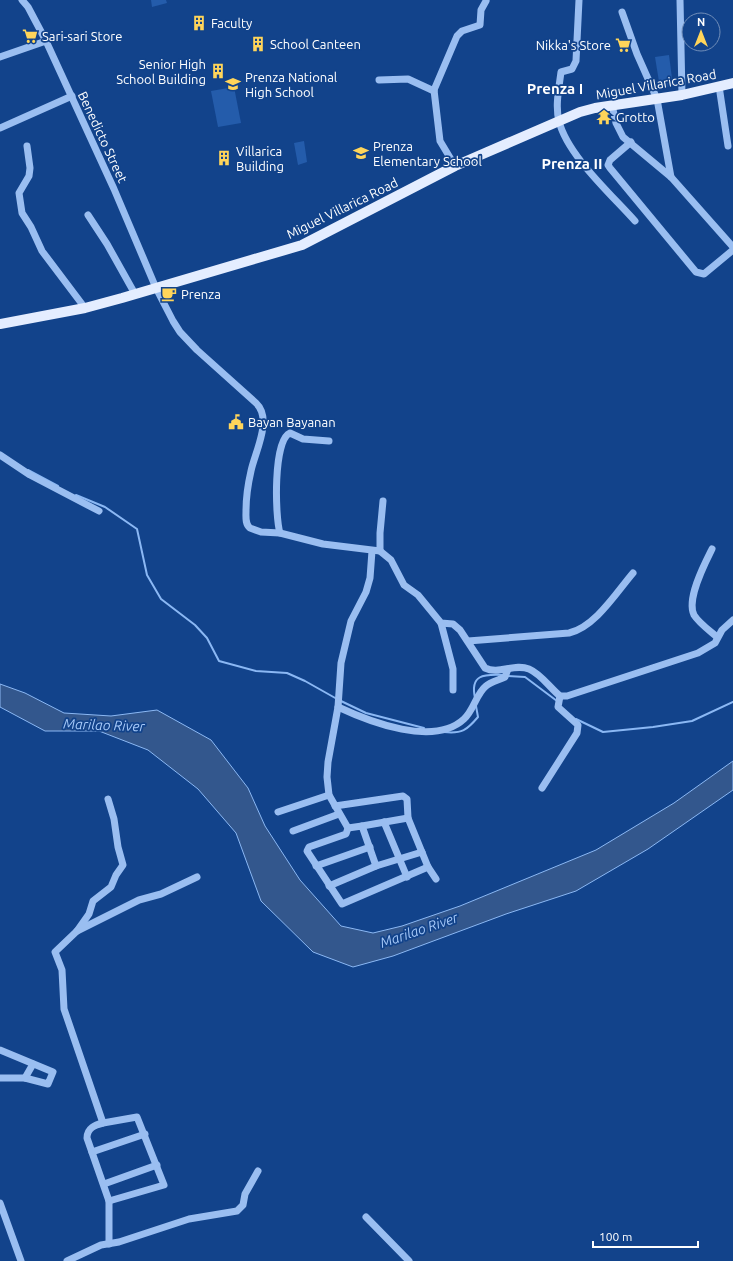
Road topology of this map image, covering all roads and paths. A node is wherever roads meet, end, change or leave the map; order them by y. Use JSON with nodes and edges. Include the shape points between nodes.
{"nodes":[{"id":1,"x":22,"y":0,"type":"edge"},
{"id":2,"x":579,"y":0,"type":"edge"},
{"id":3,"x":680,"y":0,"type":"edge"},
{"id":4,"x":486,"y":1,"type":"edge"},
{"id":5,"x":622,"y":12,"type":"dead end"},
{"id":6,"x":46,"y":41,"type":"junction"},
{"id":7,"x":0,"y":57,"type":"edge"},
{"id":8,"x":379,"y":80,"type":"dead end"},
{"id":9,"x":733,"y":83,"type":"edge"},
{"id":10,"x":718,"y":86,"type":"junction"},
{"id":11,"x":434,"y":91,"type":"junction"},
{"id":12,"x":682,"y":95,"type":"junction"},
{"id":13,"x":72,"y":96,"type":"junction"},
{"id":14,"x":657,"y":100,"type":"junction"},
{"id":15,"x":612,"y":105,"type":"junction"},
{"id":16,"x":559,"y":122,"type":"junction"},
{"id":17,"x":0,"y":128,"type":"edge"},
{"id":18,"x":631,"y":142,"type":"junction"},
{"id":19,"x":27,"y":146,"type":"dead end"},
{"id":20,"x":728,"y":146,"type":"dead end"},
{"id":21,"x":454,"y":166,"type":"junction"},
{"id":22,"x":672,"y":176,"type":"junction"},
{"id":23,"x":88,"y":215,"type":"dead end"},
{"id":24,"x":635,"y":221,"type":"dead end"},
{"id":25,"x":733,"y":248,"type":"edge"},
{"id":26,"x":156,"y":288,"type":"junction"},
{"id":27,"x":135,"y":294,"type":"junction"},
{"id":28,"x":85,"y":308,"type":"junction"},
{"id":29,"x":0,"y":324,"type":"edge"},
{"id":30,"x":329,"y":441,"type":"dead end"},
{"id":31,"x":0,"y":455,"type":"edge"},
{"id":32,"x":383,"y":501,"type":"dead end"},
{"id":33,"x":99,"y":511,"type":"dead end"},
{"id":34,"x":280,"y":533,"type":"junction"},
{"id":35,"x":712,"y":549,"type":"dead end"},
{"id":36,"x":372,"y":551,"type":"junction"},
{"id":37,"x":380,"y":551,"type":"junction"},
{"id":38,"x":633,"y":573,"type":"dead end"},
{"id":39,"x":733,"y":620,"type":"edge"},
{"id":40,"x":441,"y":623,"type":"junction"},
{"id":41,"x":717,"y":637,"type":"junction"},
{"id":42,"x":468,"y":641,"type":"junction"},
{"id":43,"x":508,"y":669,"type":"junction"},
{"id":44,"x":453,"y":690,"type":"dead end"},
{"id":45,"x":560,"y":696,"type":"junction"},
{"id":46,"x":338,"y":702,"type":"junction"},
{"id":47,"x":542,"y":788,"type":"dead end"},
{"id":48,"x":329,"y":795,"type":"junction"},
{"id":49,"x":108,"y":799,"type":"dead end"},
{"id":50,"x":335,"y":806,"type":"junction"},
{"id":51,"x":278,"y":812,"type":"dead end"},
{"id":52,"x":339,"y":814,"type":"junction"},
{"id":53,"x":408,"y":818,"type":"junction"},
{"id":54,"x":384,"y":822,"type":"junction"},
{"id":55,"x":362,"y":826,"type":"junction"},
{"id":56,"x":348,"y":828,"type":"junction"},
{"id":57,"x":293,"y":831,"type":"dead end"},
{"id":58,"x":370,"y":847,"type":"junction"},
{"id":59,"x":422,"y":852,"type":"junction"},
{"id":60,"x":400,"y":859,"type":"junction"},
{"id":61,"x":316,"y":866,"type":"junction"},
{"id":62,"x":376,"y":866,"type":"junction"},
{"id":63,"x":428,"y":867,"type":"junction"},
{"id":64,"x":197,"y":876,"type":"dead end"},
{"id":65,"x":407,"y":877,"type":"junction"},
{"id":66,"x":436,"y":879,"type":"dead end"},
{"id":67,"x":329,"y":886,"type":"junction"},
{"id":68,"x":77,"y":931,"type":"junction"},
{"id":69,"x":0,"y":1050,"type":"edge"},
{"id":70,"x":33,"y":1064,"type":"junction"},
{"id":71,"x":0,"y":1078,"type":"edge"},
{"id":72,"x":25,"y":1078,"type":"junction"},
{"id":73,"x":103,"y":1123,"type":"junction"},
{"id":74,"x":144,"y":1134,"type":"junction"},
{"id":75,"x":92,"y":1152,"type":"junction"},
{"id":76,"x":157,"y":1165,"type":"junction"},
{"id":77,"x":258,"y":1171,"type":"dead end"},
{"id":78,"x":104,"y":1184,"type":"junction"},
{"id":79,"x":109,"y":1201,"type":"junction"},
{"id":80,"x":0,"y":1203,"type":"edge"},
{"id":81,"x":366,"y":1217,"type":"dead end"},
{"id":82,"x":109,"y":1244,"type":"junction"},
{"id":83,"x":22,"y":1261,"type":"edge"},
{"id":84,"x":67,"y":1261,"type":"edge"},
{"id":85,"x":409,"y":1261,"type":"edge"}],
"edges":[{"from":1,"to":6,"type":"street","name":"Benedicto Street"},
{"from":2,"to":16,"type":"street","via":[[576,61],[572,69],[561,72],[557,108]]},
{"from":3,"to":12,"type":"street"},
{"from":4,"to":11,"type":"street","via":[[481,10],[480,25],[462,31],[457,36]]},
{"from":5,"to":14,"type":"street"},
{"from":6,"to":7,"type":"street"},
{"from":6,"to":13,"type":"street","name":"Benedicto Street"},
{"from":8,"to":11,"type":"street","via":[[408,78]]},
{"from":9,"to":10,"type":"main road","name":"Miguel Villarica Road"},
{"from":10,"to":12,"type":"main road","name":"Miguel Villarica Road"},
{"from":10,"to":20,"type":"street"},
{"from":11,"to":21,"type":"street","via":[[440,141]]},
{"from":12,"to":14,"type":"main road","name":"Miguel Villarica Road"},
{"from":13,"to":17,"type":"street"},
{"from":13,"to":26,"type":"street","name":"Benedicto Street"},
{"from":14,"to":15,"type":"main road","name":"Miguel Villarica Road"},
{"from":14,"to":22,"type":"street"},
{"from":15,"to":16,"type":"main road","name":"Miguel Villarica Road","via":[[580,112]]},
{"from":15,"to":18,"type":"street","via":[[618,130]]},
{"from":16,"to":21,"type":"main road","name":"Miguel Villarica Road"},
{"from":16,"to":24,"type":"street","via":[[572,151]]},
{"from":18,"to":22,"type":"street"},
{"from":18,"to":25,"type":"street","via":[[608,164],[696,272],[704,274]]},
{"from":19,"to":28,"type":"street","via":[[30,168],[26,183],[19,193],[22,213],[50,265]]},
{"from":21,"to":26,"type":"main road","name":"Miguel Villarica Road","via":[[302,245]]},
{"from":22,"to":25,"type":"street"},
{"from":23,"to":27,"type":"street"},
{"from":26,"to":27,"type":"main road","name":"Miguel Villarica Road"},
{"from":26,"to":34,"type":"street","name":"Benedicto Street","via":[[185,338],[260,406],[262,431],[247,487],[246,521],[250,528],[261,532]]},
{"from":27,"to":28,"type":"main road","name":"Miguel Villarica Road"},
{"from":28,"to":29,"type":"main road","name":"Miguel Villarica Road"},
{"from":30,"to":34,"type":"street","via":[[303,438],[290,433],[284,437],[277,464],[276,518]]},
{"from":31,"to":33,"type":"street","via":[[30,475]]},
{"from":32,"to":37,"type":"street"},
{"from":34,"to":36,"type":"street","name":"Benedicto Street","via":[[322,544]]},
{"from":35,"to":41,"type":"street","via":[[694,588],[693,609],[695,616]]},
{"from":36,"to":37,"type":"street","name":"Benedicto Street"},
{"from":36,"to":46,"type":"street","via":[[370,578],[351,621],[341,663]]},
{"from":37,"to":40,"type":"street","via":[[391,560],[404,585],[418,595]]},
{"from":38,"to":42,"type":"street","via":[[598,614],[580,630]]},
{"from":39,"to":41,"type":"street"},
{"from":40,"to":42,"type":"street","via":[[453,624]]},
{"from":40,"to":44,"type":"street","via":[[453,669]]},
{"from":41,"to":45,"type":"street","via":[[715,643],[698,653],[567,696]]},
{"from":42,"to":43,"type":"street","via":[[485,668],[490,671]]},
{"from":43,"to":45,"type":"street","via":[[529,669]]},
{"from":43,"to":46,"type":"street","via":[[505,677],[487,684],[465,718],[442,732],[404,729],[357,716]]},
{"from":45,"to":47,"type":"street","via":[[558,707],[578,725],[577,734]]},
{"from":46,"to":48,"type":"street","via":[[328,762]]},
{"from":48,"to":50,"type":"street"},
{"from":48,"to":51,"type":"street"},
{"from":49,"to":68,"type":"street","via":[[123,865],[111,887],[92,901],[89,914]]},
{"from":50,"to":52,"type":"street"},
{"from":50,"to":53,"type":"street","via":[[403,796],[407,799]]},
{"from":52,"to":56,"type":"street"},
{"from":52,"to":57,"type":"street"},
{"from":53,"to":54,"type":"street"},
{"from":53,"to":59,"type":"street"},
{"from":54,"to":55,"type":"street"},
{"from":54,"to":60,"type":"street"},
{"from":55,"to":56,"type":"street"},
{"from":55,"to":58,"type":"street"},
{"from":56,"to":61,"type":"street","via":[[342,836],[307,848],[307,853]]},
{"from":58,"to":61,"type":"street"},
{"from":58,"to":62,"type":"street"},
{"from":59,"to":60,"type":"street"},
{"from":59,"to":63,"type":"street"},
{"from":60,"to":62,"type":"street"},
{"from":60,"to":65,"type":"street"},
{"from":61,"to":67,"type":"street"},
{"from":62,"to":67,"type":"street"},
{"from":63,"to":65,"type":"street"},
{"from":63,"to":66,"type":"street"},
{"from":64,"to":68,"type":"street","via":[[161,894],[139,900]]},
{"from":65,"to":67,"type":"street","via":[[342,904]]},
{"from":68,"to":73,"type":"street","via":[[56,952],[62,970],[64,1009]]},
{"from":69,"to":70,"type":"street"},
{"from":70,"to":72,"type":"street"},
{"from":70,"to":72,"type":"street","via":[[53,1072],[48,1084]]},
{"from":71,"to":72,"type":"street"},
{"from":73,"to":74,"type":"street","via":[[134,1116],[137,1117]]},
{"from":73,"to":75,"type":"street","via":[[96,1125],[87,1133]]},
{"from":74,"to":75,"type":"street"},
{"from":74,"to":76,"type":"street"},
{"from":75,"to":78,"type":"street"},
{"from":76,"to":78,"type":"street"},
{"from":76,"to":79,"type":"street","via":[[164,1185]]},
{"from":77,"to":82,"type":"street","via":[[245,1194],[243,1205],[237,1211],[189,1219]]},
{"from":78,"to":79,"type":"street"},
{"from":79,"to":82,"type":"street"},
{"from":80,"to":83,"type":"street"},
{"from":81,"to":85,"type":"street"},
{"from":82,"to":84,"type":"street","via":[[101,1245]]}]}
